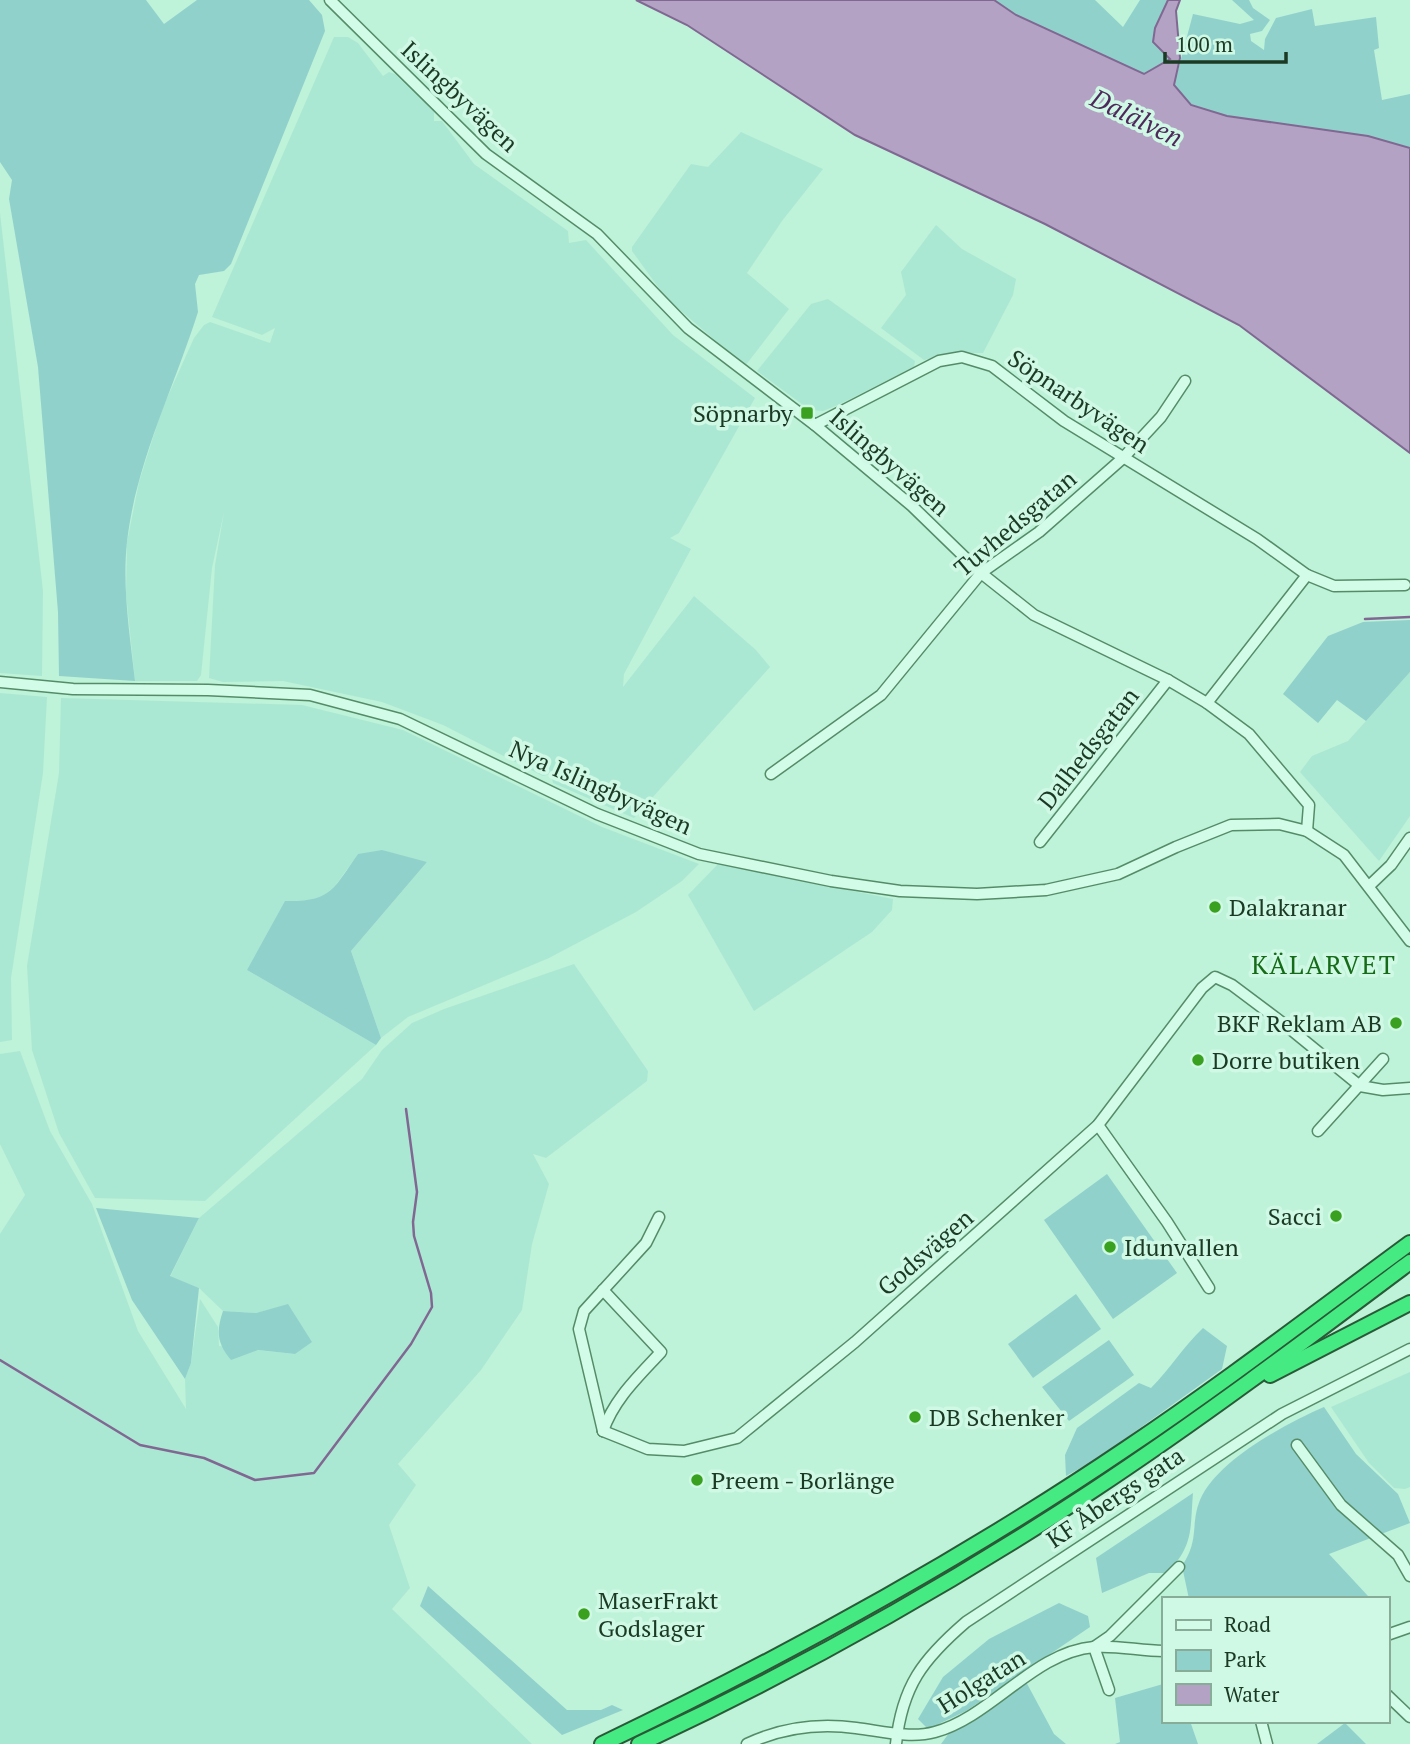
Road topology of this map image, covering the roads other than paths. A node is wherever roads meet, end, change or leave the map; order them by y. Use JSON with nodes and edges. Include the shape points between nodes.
{"nodes":[{"id":1,"x":330,"y":0,"type":"edge"},
{"id":2,"x":1185,"y":381,"type":"dead end"},
{"id":3,"x":815,"y":425,"type":"junction"},
{"id":4,"x":1123,"y":458,"type":"junction"},
{"id":5,"x":981,"y":573,"type":"junction"},
{"id":6,"x":1307,"y":575,"type":"junction"},
{"id":7,"x":1405,"y":585,"type":"dead end"},
{"id":8,"x":1168,"y":680,"type":"junction"},
{"id":9,"x":0,"y":682,"type":"edge"},
{"id":10,"x":1207,"y":704,"type":"junction"},
{"id":11,"x":771,"y":774,"type":"dead end"},
{"id":12,"x":1307,"y":831,"type":"junction"},
{"id":13,"x":1410,"y":838,"type":"edge"},
{"id":14,"x":1040,"y":842,"type":"dead end"},
{"id":15,"x":1368,"y":886,"type":"junction"},
{"id":16,"x":1410,"y":941,"type":"edge"},
{"id":17,"x":1383,"y":1059,"type":"dead end"},
{"id":18,"x":1360,"y":1086,"type":"junction"},
{"id":19,"x":1410,"y":1088,"type":"edge"},
{"id":20,"x":1098,"y":1125,"type":"junction"},
{"id":21,"x":1318,"y":1131,"type":"dead end"},
{"id":22,"x":659,"y":1217,"type":"dead end"},
{"id":23,"x":1410,"y":1243,"type":"edge"},
{"id":24,"x":1410,"y":1262,"type":"edge"},
{"id":25,"x":1209,"y":1288,"type":"dead end"},
{"id":26,"x":603,"y":1290,"type":"junction"},
{"id":27,"x":1410,"y":1303,"type":"edge"},
{"id":28,"x":1410,"y":1349,"type":"edge"},
{"id":29,"x":1223,"y":1401,"type":"junction"},
{"id":30,"x":603,"y":1432,"type":"junction"},
{"id":31,"x":1297,"y":1445,"type":"dead end"},
{"id":32,"x":1179,"y":1567,"type":"dead end"},
{"id":33,"x":1410,"y":1576,"type":"edge"},
{"id":34,"x":1410,"y":1627,"type":"edge"},
{"id":35,"x":1389,"y":1634,"type":"edge"},
{"id":36,"x":1094,"y":1647,"type":"junction"},
{"id":37,"x":1162,"y":1651,"type":"edge"},
{"id":38,"x":1109,"y":1690,"type":"dead end"},
{"id":39,"x":1389,"y":1696,"type":"edge"},
{"id":40,"x":1408,"y":1710,"type":"edge"},
{"id":41,"x":1262,"y":1723,"type":"edge"},
{"id":42,"x":896,"y":1739,"type":"edge"},
{"id":43,"x":602,"y":1744,"type":"edge"},
{"id":44,"x":639,"y":1744,"type":"edge"},
{"id":45,"x":747,"y":1744,"type":"edge"},
{"id":46,"x":1267,"y":1744,"type":"edge"}],
"edges":[{"from":1,"to":3,"type":"street","name":"Islingbyvägen","via":[[486,154],[597,234],[688,328]]},
{"from":2,"to":4,"type":"street","name":"Tuvhedsgatan","via":[[1161,417]]},
{"from":3,"to":4,"type":"street","name":"Söpnarbyvägen","via":[[939,361],[962,356],[992,366],[1064,421]]},
{"from":3,"to":5,"type":"street","name":"Islingbyvägen","via":[[912,506]]},
{"from":4,"to":5,"type":"street","name":"Tuvhedsgatan","via":[[1039,531]]},
{"from":4,"to":6,"type":"street","name":"Söpnarbyvägen","via":[[1257,539]]},
{"from":5,"to":8,"type":"street","name":"Islingbyvägen","via":[[1034,615]]},
{"from":5,"to":11,"type":"street","name":"Tuvhedsgatan","via":[[881,695]]},
{"from":6,"to":7,"type":"street","name":"Söpnarbyvägen","via":[[1334,586]]},
{"from":6,"to":10,"type":"street"},
{"from":8,"to":10,"type":"street","name":"Islingbyvägen"},
{"from":8,"to":14,"type":"street","name":"Dalhedsgatan"},
{"from":9,"to":12,"type":"street","name":"Nya Islingbyvägen","via":[[73,689],[310,695],[400,719],[597,814],[699,854],[900,891],[977,894],[1046,890],[1118,874],[1231,825],[1279,824]]},
{"from":10,"to":12,"type":"street","name":"Islingbyvägen","via":[[1249,734],[1308,805]]},
{"from":12,"to":15,"type":"street","via":[[1344,855]]},
{"from":13,"to":15,"type":"street"},
{"from":15,"to":16,"type":"street"},
{"from":17,"to":18,"type":"street"},
{"from":18,"to":19,"type":"street"},
{"from":18,"to":20,"type":"street","name":"Godsvägen","via":[[1284,1024],[1215,977]]},
{"from":18,"to":21,"type":"street"},
{"from":20,"to":25,"type":"street"},
{"from":20,"to":30,"type":"street","name":"Godsvägen","via":[[865,1334],[737,1438],[684,1451],[648,1448]]},
{"from":22,"to":26,"type":"street","via":[[646,1243]]},
{"from":23,"to":43,"type":"highway","via":[[1170,1418],[999,1531],[833,1628]]},
{"from":24,"to":29,"type":"highway"},
{"from":26,"to":30,"type":"street","via":[[584,1311],[579,1329]]},
{"from":26,"to":30,"type":"street","via":[[661,1352],[624,1392]]},
{"from":27,"to":29,"type":"highway"},
{"from":28,"to":42,"type":"street","name":"KF Åbergs gata","via":[[1282,1413],[966,1622],[921,1666],[906,1697]]},
{"from":29,"to":44,"type":"highway","via":[[1091,1492],[923,1596]]},
{"from":31,"to":33,"type":"street","via":[[1341,1505],[1398,1555]]},
{"from":32,"to":36,"type":"street","name":"Holgatan"},
{"from":34,"to":35,"type":"street"},
{"from":36,"to":37,"type":"street","name":"Holgatan"},
{"from":36,"to":38,"type":"street"},
{"from":36,"to":42,"type":"street","name":"Holgatan","via":[[1042,1667],[944,1729]]},
{"from":39,"to":40,"type":"street"},
{"from":41,"to":46,"type":"street"},
{"from":42,"to":45,"type":"street","name":"Holgatan","via":[[822,1726],[764,1736]]}]}
